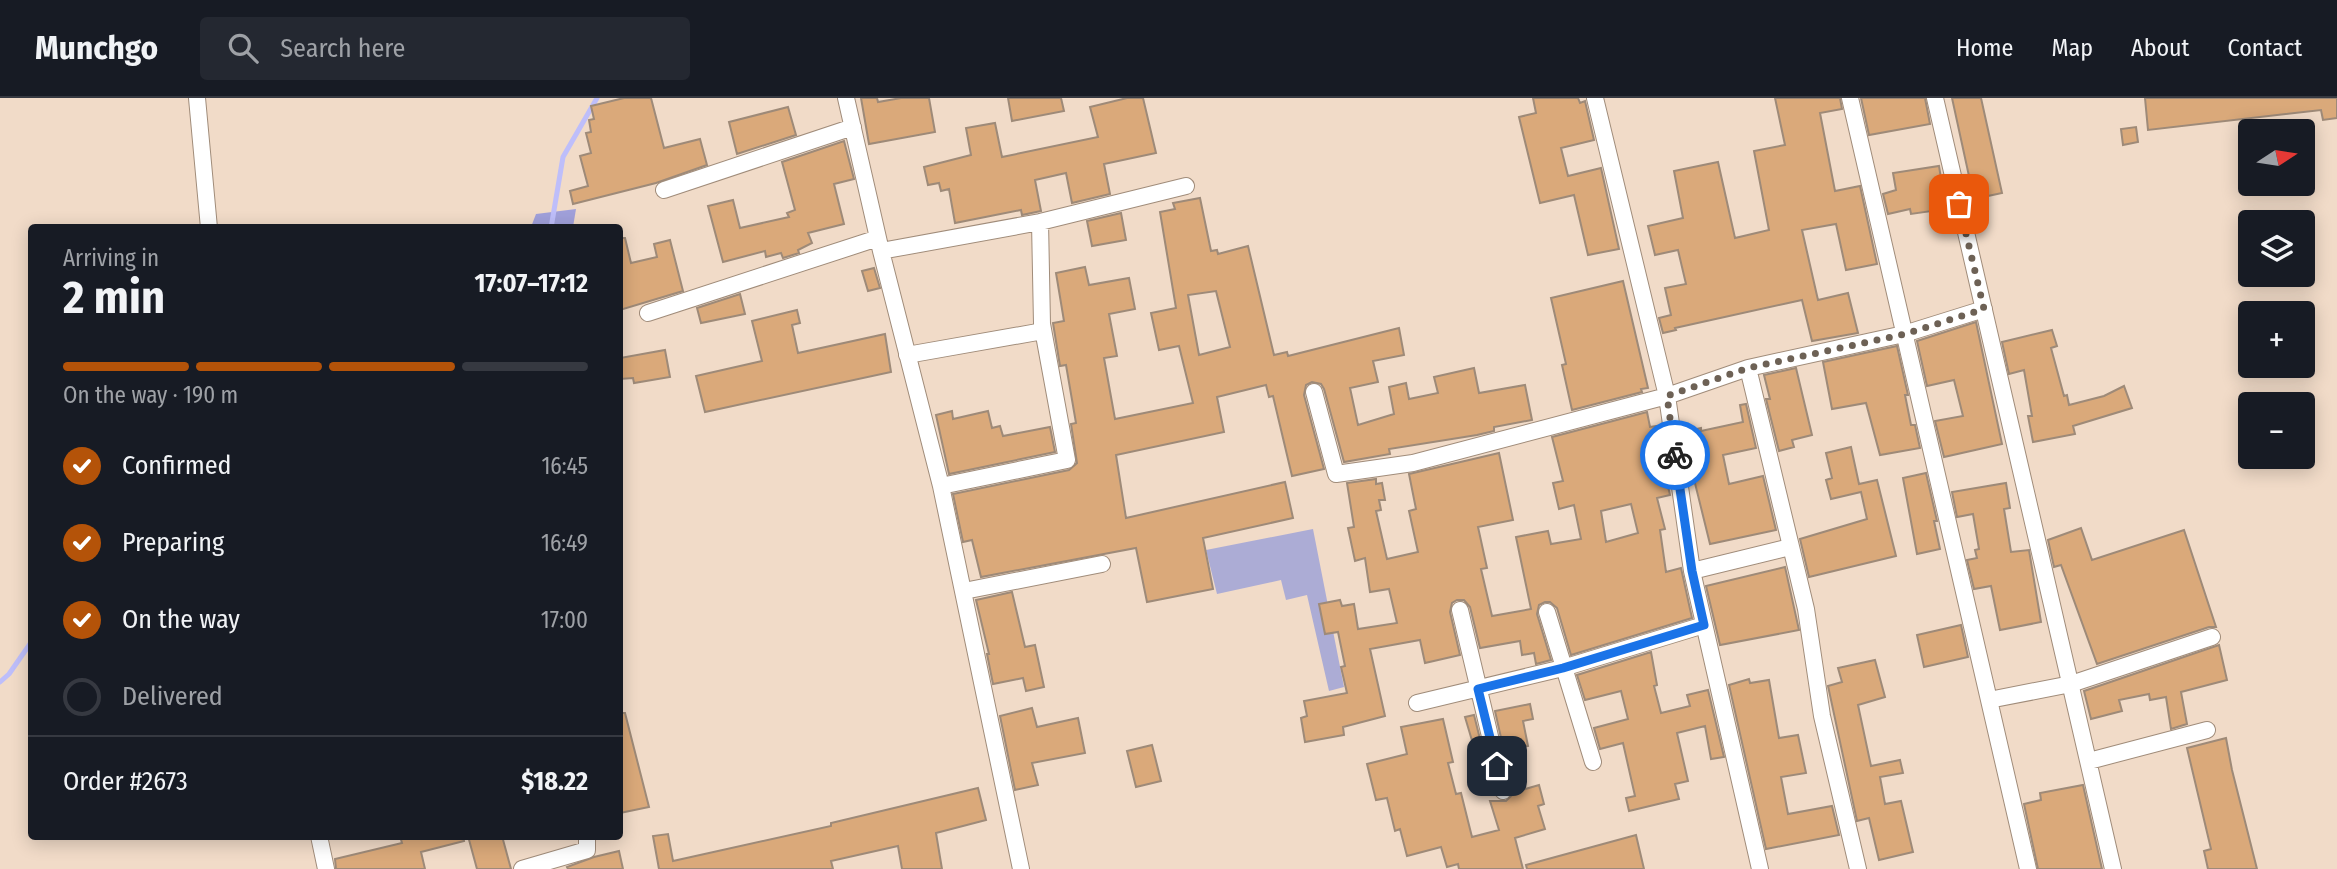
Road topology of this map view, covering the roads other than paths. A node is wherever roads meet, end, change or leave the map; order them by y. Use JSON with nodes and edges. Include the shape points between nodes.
{"nodes":[{"id":1,"x":197,"y":98,"type":"edge"},
{"id":2,"x":846,"y":98,"type":"edge"},
{"id":3,"x":1595,"y":98,"type":"edge"},
{"id":4,"x":1850,"y":98,"type":"edge"},
{"id":5,"x":1935,"y":98,"type":"edge"},
{"id":6,"x":853,"y":127,"type":"junction"},
{"id":7,"x":1186,"y":186,"type":"dead end"},
{"id":8,"x":664,"y":190,"type":"dead end"},
{"id":9,"x":1040,"y":222,"type":"junction"},
{"id":10,"x":209,"y":224,"type":"edge"},
{"id":11,"x":880,"y":244,"type":"junction"},
{"id":12,"x":1984,"y":309,"type":"junction"},
{"id":13,"x":648,"y":313,"type":"dead end"},
{"id":14,"x":1043,"y":331,"type":"junction"},
{"id":15,"x":1905,"y":334,"type":"junction"},
{"id":16,"x":907,"y":355,"type":"junction"},
{"id":17,"x":1748,"y":368,"type":"junction"},
{"id":18,"x":1314,"y":392,"type":"dead end"},
{"id":19,"x":1667,"y":396,"type":"junction"},
{"id":20,"x":941,"y":486,"type":"junction"},
{"id":21,"x":1790,"y":547,"type":"junction"},
{"id":22,"x":1102,"y":564,"type":"dead end"},
{"id":23,"x":1692,"y":571,"type":"junction"},
{"id":24,"x":964,"y":591,"type":"junction"},
{"id":25,"x":1460,"y":610,"type":"dead end"},
{"id":26,"x":1547,"y":612,"type":"dead end"},
{"id":27,"x":1704,"y":625,"type":"junction"},
{"id":28,"x":2211,"y":637,"type":"dead end"},
{"id":29,"x":1563,"y":668,"type":"junction"},
{"id":30,"x":2071,"y":684,"type":"junction"},
{"id":31,"x":1478,"y":689,"type":"junction"},
{"id":32,"x":1989,"y":700,"type":"junction"},
{"id":33,"x":1417,"y":704,"type":"dead end"},
{"id":34,"x":2207,"y":730,"type":"dead end"},
{"id":35,"x":2088,"y":761,"type":"junction"},
{"id":36,"x":1593,"y":762,"type":"dead end"},
{"id":37,"x":1503,"y":791,"type":"dead end"},
{"id":38,"x":320,"y":840,"type":"edge"},
{"id":39,"x":587,"y":840,"type":"edge"},
{"id":40,"x":326,"y":869,"type":"edge"},
{"id":41,"x":522,"y":869,"type":"edge"},
{"id":42,"x":1021,"y":869,"type":"edge"},
{"id":43,"x":1760,"y":869,"type":"edge"},
{"id":44,"x":1858,"y":869,"type":"edge"},
{"id":45,"x":2028,"y":869,"type":"edge"},
{"id":46,"x":2113,"y":869,"type":"edge"}],
"edges":[{"from":1,"to":10,"type":"street"},
{"from":2,"to":6,"type":"street"},
{"from":3,"to":19,"type":"street"},
{"from":4,"to":15,"type":"street"},
{"from":5,"to":12,"type":"street"},
{"from":6,"to":8,"type":"street"},
{"from":6,"to":11,"type":"street"},
{"from":7,"to":9,"type":"street"},
{"from":9,"to":11,"type":"street"},
{"from":9,"to":14,"type":"street"},
{"from":11,"to":13,"type":"street"},
{"from":11,"to":16,"type":"street"},
{"from":12,"to":15,"type":"street"},
{"from":12,"to":30,"type":"street"},
{"from":14,"to":16,"type":"street"},
{"from":14,"to":20,"type":"street","via":[[1067,460]]},
{"from":15,"to":17,"type":"street"},
{"from":15,"to":32,"type":"street"},
{"from":16,"to":20,"type":"street"},
{"from":17,"to":19,"type":"street"},
{"from":17,"to":21,"type":"street"},
{"from":18,"to":19,"type":"street","via":[[1336,474],[1413,463]]},
{"from":19,"to":23,"type":"street"},
{"from":20,"to":24,"type":"street"},
{"from":21,"to":23,"type":"street"},
{"from":21,"to":44,"type":"street","via":[[1822,716]]},
{"from":22,"to":24,"type":"street"},
{"from":23,"to":27,"type":"street"},
{"from":24,"to":42,"type":"street"},
{"from":25,"to":31,"type":"street"},
{"from":26,"to":29,"type":"street"},
{"from":27,"to":29,"type":"street"},
{"from":27,"to":43,"type":"street"},
{"from":28,"to":30,"type":"street"},
{"from":29,"to":31,"type":"street"},
{"from":29,"to":36,"type":"street"},
{"from":30,"to":32,"type":"street"},
{"from":30,"to":35,"type":"street"},
{"from":31,"to":33,"type":"street"},
{"from":31,"to":37,"type":"street"},
{"from":32,"to":45,"type":"street"},
{"from":34,"to":35,"type":"street"},
{"from":35,"to":46,"type":"street"},
{"from":38,"to":40,"type":"street"},
{"from":39,"to":41,"type":"street","via":[[587,850]]}]}
